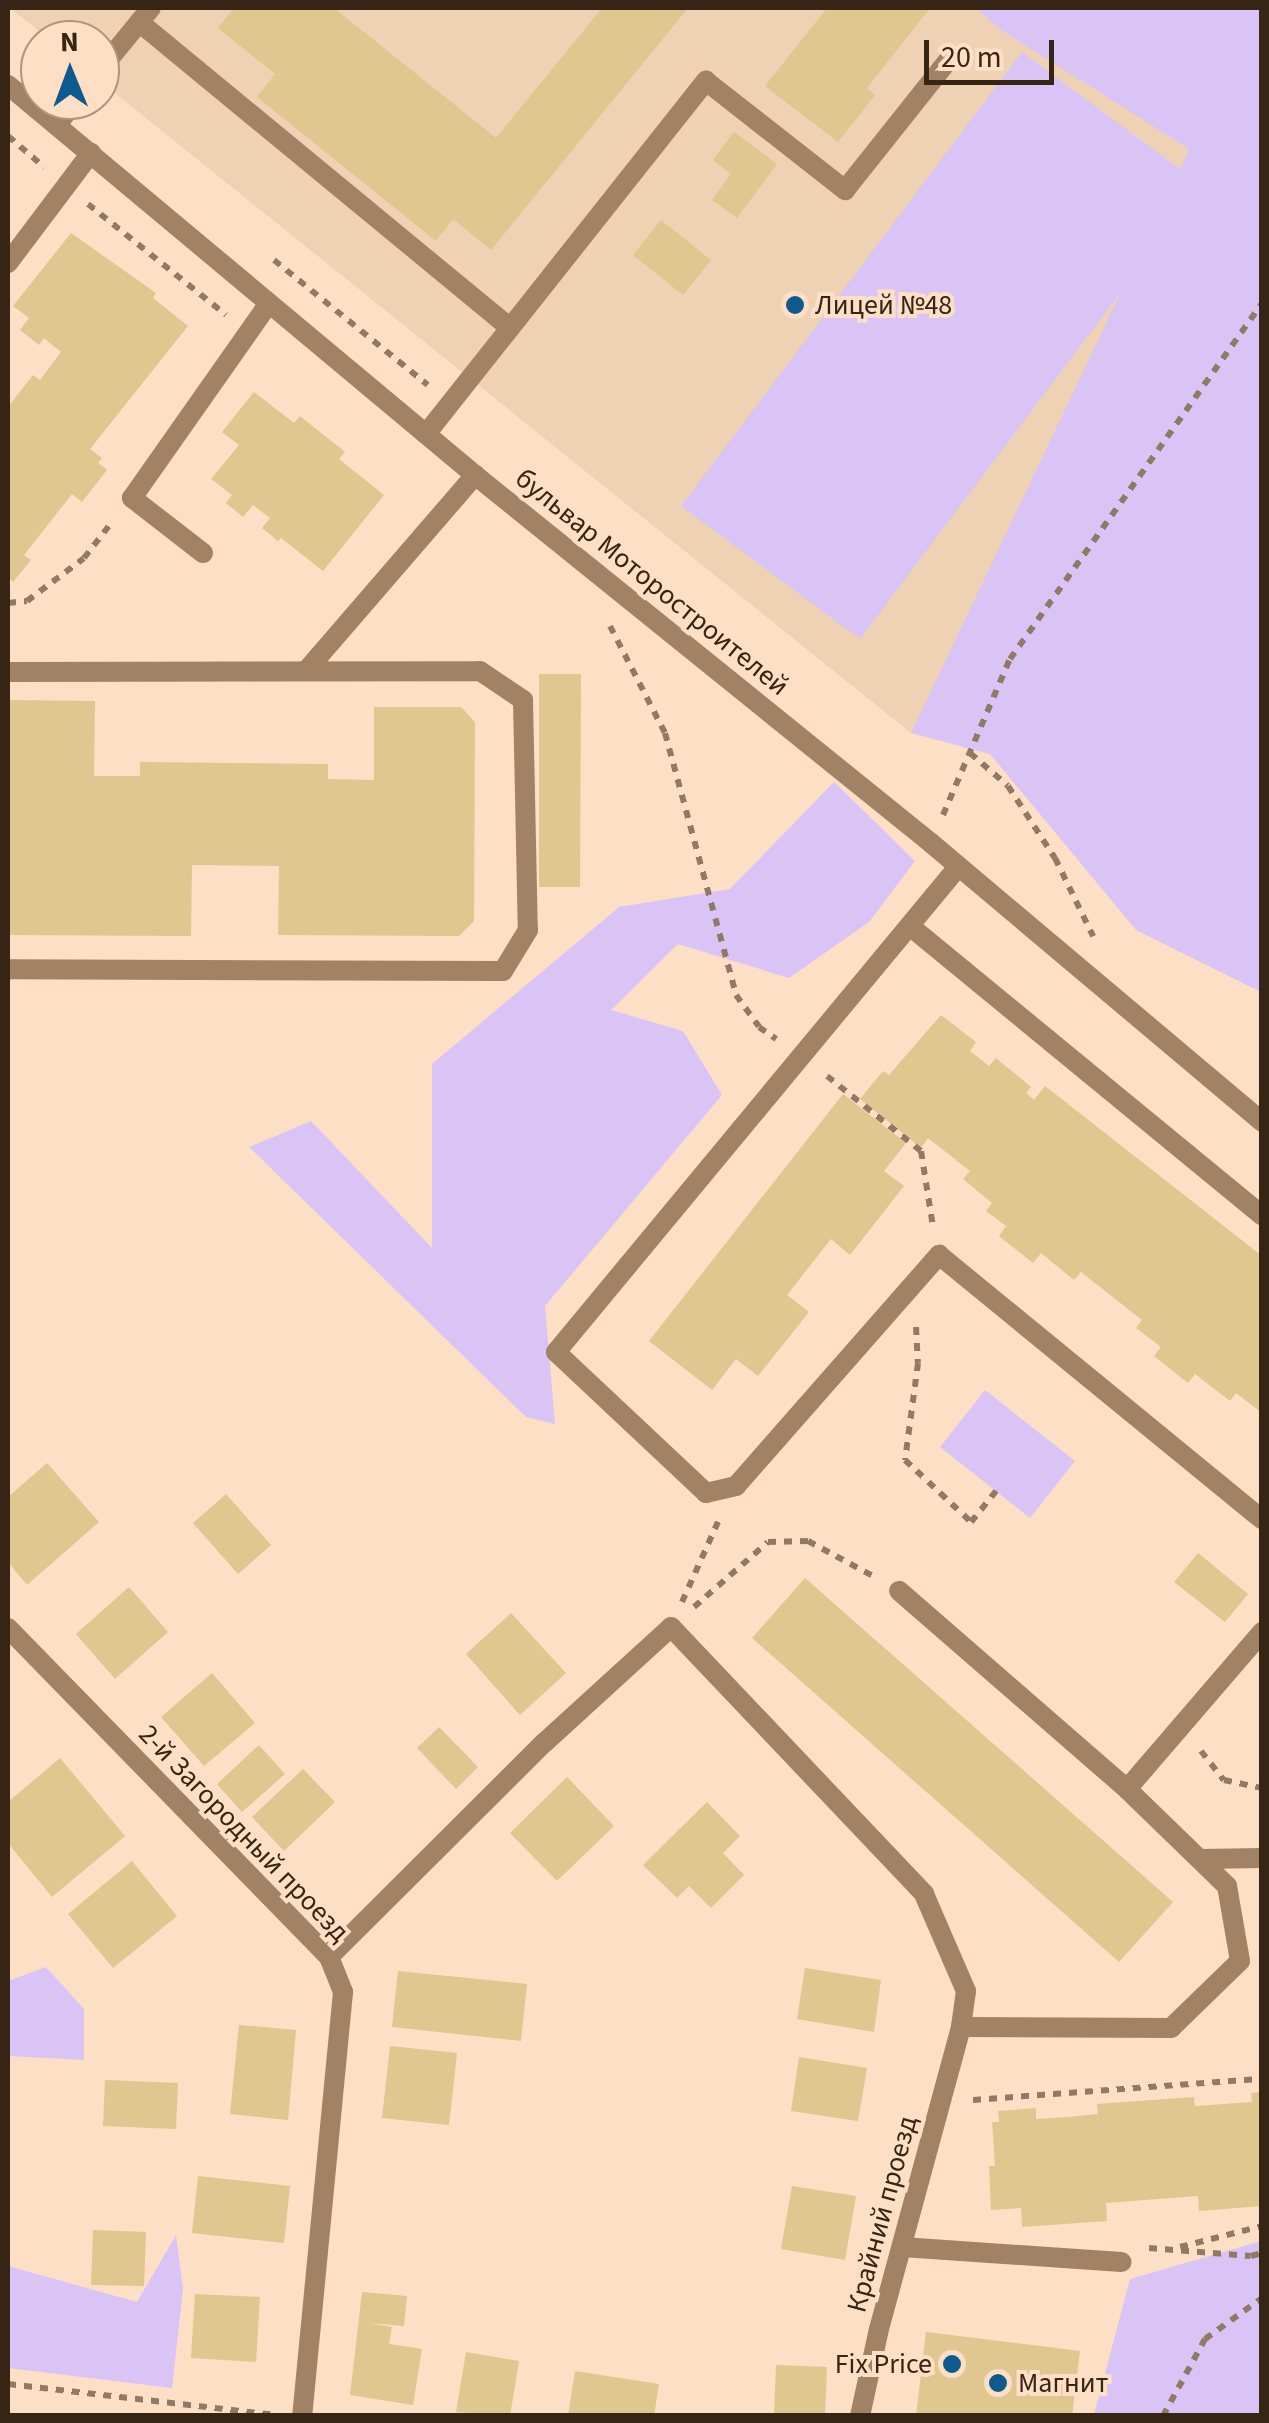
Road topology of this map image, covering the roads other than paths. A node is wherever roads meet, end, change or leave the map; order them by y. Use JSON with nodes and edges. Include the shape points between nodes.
{"nodes":[{"id":1,"x":145,"y":15,"type":"edge"},
{"id":2,"x":120,"y":46,"type":"edge"},
{"id":3,"x":950,"y":58,"type":"dead end"},
{"id":4,"x":8,"y":86,"type":"edge"},
{"id":5,"x":60,"y":120,"type":"edge"},
{"id":6,"x":56,"y":125,"type":"junction"},
{"id":7,"x":92,"y":153,"type":"junction"},
{"id":8,"x":8,"y":263,"type":"edge"},
{"id":9,"x":269,"y":304,"type":"junction"},
{"id":10,"x":510,"y":328,"type":"junction"},
{"id":11,"x":426,"y":434,"type":"junction"},
{"id":12,"x":475,"y":475,"type":"junction"},
{"id":13,"x":203,"y":552,"type":"dead end"},
{"id":14,"x":306,"y":671,"type":"junction"},
{"id":15,"x":8,"y":672,"type":"edge"},
{"id":16,"x":958,"y":867,"type":"junction"},
{"id":17,"x":911,"y":926,"type":"junction"},
{"id":18,"x":8,"y":970,"type":"edge"},
{"id":19,"x":1262,"y":1122,"type":"edge"},
{"id":20,"x":1262,"y":1215,"type":"edge"},
{"id":21,"x":1262,"y":1519,"type":"edge"},
{"id":22,"x":899,"y":1591,"type":"road end"},
{"id":23,"x":8,"y":1628,"type":"edge"},
{"id":24,"x":1262,"y":1632,"type":"edge"},
{"id":25,"x":1127,"y":1788,"type":"junction"},
{"id":26,"x":1202,"y":1858,"type":"junction"},
{"id":27,"x":1262,"y":1858,"type":"edge"},
{"id":28,"x":329,"y":1958,"type":"junction"},
{"id":29,"x":962,"y":2027,"type":"junction"},
{"id":30,"x":902,"y":2247,"type":"junction"},
{"id":31,"x":1128,"y":2254,"type":"road end"},
{"id":32,"x":302,"y":2416,"type":"edge"},
{"id":33,"x":860,"y":2416,"type":"edge"}],
"edges":[{"from":1,"to":2,"type":"street"},
{"from":1,"to":10,"type":"street"},
{"from":3,"to":10,"type":"street","via":[[845,190],[706,81]]},
{"from":4,"to":6,"type":"street","name":"бульвар Моторостроителей"},
{"from":5,"to":6,"type":"street"},
{"from":6,"to":7,"type":"street","name":"бульвар Моторостроителей"},
{"from":7,"to":8,"type":"street"},
{"from":7,"to":9,"type":"street","name":"бульвар Моторостроителей"},
{"from":9,"to":11,"type":"street","name":"бульвар Моторостроителей"},
{"from":9,"to":13,"type":"street","via":[[132,498]]},
{"from":10,"to":11,"type":"street"},
{"from":11,"to":12,"type":"street","name":"бульвар Моторостроителей"},
{"from":12,"to":14,"type":"street"},
{"from":12,"to":16,"type":"street","name":"бульвар Моторостроителей"},
{"from":14,"to":15,"type":"street"},
{"from":14,"to":18,"type":"street","via":[[480,671],[523,700],[528,930],[503,971]]},
{"from":16,"to":17,"type":"street"},
{"from":16,"to":19,"type":"street","name":"бульвар Моторостроителей"},
{"from":17,"to":20,"type":"street"},
{"from":17,"to":21,"type":"street","via":[[556,1352],[706,1493],[736,1486],[939,1255]]},
{"from":22,"to":25,"type":"street"},
{"from":23,"to":28,"type":"street","name":"2-й Загородный проезд"},
{"from":24,"to":25,"type":"street"},
{"from":25,"to":26,"type":"street"},
{"from":26,"to":27,"type":"street"},
{"from":26,"to":29,"type":"street","via":[[1226,1886],[1240,1961],[1171,2028]]},
{"from":28,"to":29,"type":"street","name":"Крайний проезд","via":[[671,1627],[924,1894],[966,1991]]},
{"from":28,"to":32,"type":"street","name":"2-й Загородный проезд","via":[[344,1992]]},
{"from":29,"to":30,"type":"street","name":"Крайний проезд"},
{"from":30,"to":31,"type":"street"},
{"from":30,"to":33,"type":"street","name":"Крайний проезд"}]}
